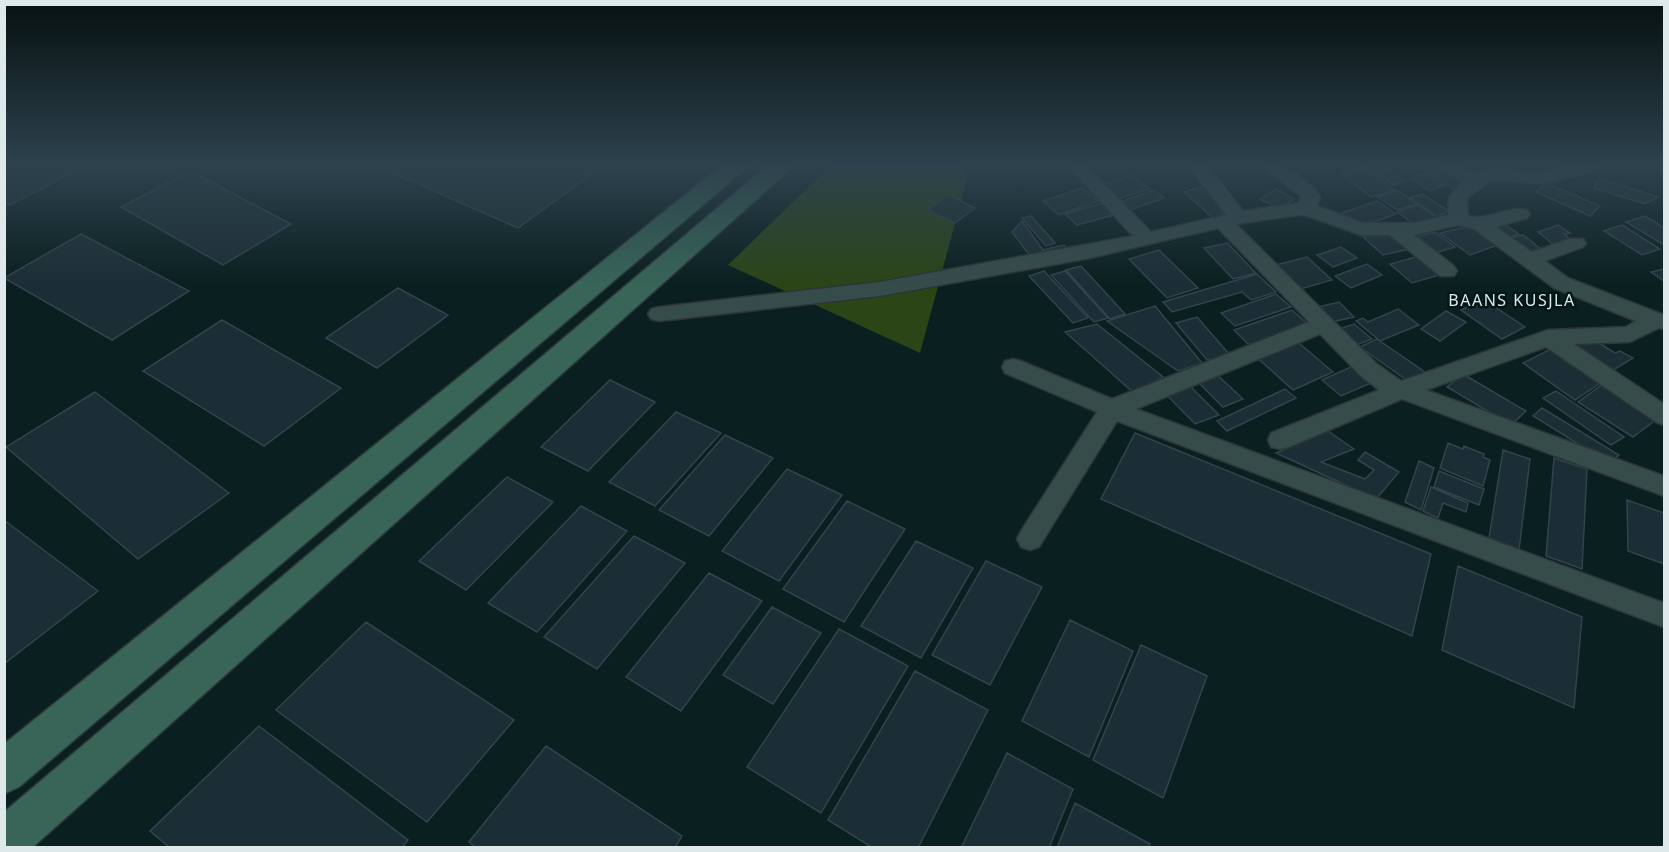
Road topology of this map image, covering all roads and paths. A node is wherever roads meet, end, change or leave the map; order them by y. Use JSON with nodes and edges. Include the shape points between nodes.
{"nodes":[{"id":1,"x":690,"y":205,"type":"edge"},
{"id":2,"x":737,"y":205,"type":"edge"},
{"id":3,"x":1114,"y":205,"type":"edge"},
{"id":4,"x":1221,"y":205,"type":"edge"},
{"id":5,"x":1308,"y":205,"type":"edge"},
{"id":6,"x":1458,"y":205,"type":"edge"},
{"id":7,"x":1306,"y":209,"type":"junction"},
{"id":8,"x":1520,"y":214,"type":"dead end"},
{"id":9,"x":1458,"y":219,"type":"junction"},
{"id":10,"x":1231,"y":221,"type":"junction"},
{"id":11,"x":1481,"y":225,"type":"junction"},
{"id":12,"x":1393,"y":228,"type":"junction"},
{"id":13,"x":1148,"y":240,"type":"junction"},
{"id":14,"x":1576,"y":243,"type":"dead end"},
{"id":15,"x":1529,"y":260,"type":"junction"},
{"id":16,"x":1447,"y":272,"type":"dead end"},
{"id":17,"x":659,"y":314,"type":"dead end"},
{"id":18,"x":1660,"y":321,"type":"edge"},
{"id":19,"x":1324,"y":324,"type":"junction"},
{"id":20,"x":1548,"y":338,"type":"junction"},
{"id":21,"x":1013,"y":367,"type":"dead end"},
{"id":22,"x":1400,"y":392,"type":"junction"},
{"id":23,"x":1112,"y":409,"type":"junction"},
{"id":24,"x":1665,"y":416,"type":"edge"},
{"id":25,"x":1280,"y":440,"type":"dead end"},
{"id":26,"x":1665,"y":486,"type":"edge"},
{"id":27,"x":1029,"y":539,"type":"dead end"},
{"id":28,"x":1665,"y":615,"type":"edge"},
{"id":29,"x":4,"y":772,"type":"edge"},
{"id":30,"x":4,"y":842,"type":"edge"}],
"edges":[{"from":1,"to":29,"type":"street"},
{"from":2,"to":30,"type":"street"},
{"from":3,"to":13,"type":"street"},
{"from":4,"to":10,"type":"street"},
{"from":5,"to":7,"type":"street"},
{"from":6,"to":9,"type":"street"},
{"from":7,"to":10,"type":"street"},
{"from":7,"to":12,"type":"street","via":[[1357,229]]},
{"from":8,"to":11,"type":"street"},
{"from":9,"to":11,"type":"street"},
{"from":9,"to":12,"type":"street","via":[[1414,229]]},
{"from":10,"to":13,"type":"street"},
{"from":10,"to":19,"type":"street"},
{"from":11,"to":15,"type":"street"},
{"from":12,"to":16,"type":"street"},
{"from":13,"to":17,"type":"street","via":[[880,289]]},
{"from":14,"to":15,"type":"street"},
{"from":15,"to":18,"type":"street","via":[[1561,283]]},
{"from":18,"to":20,"type":"street","via":[[1630,334]]},
{"from":19,"to":22,"type":"street","via":[[1369,370]]},
{"from":19,"to":23,"type":"street"},
{"from":20,"to":22,"type":"street"},
{"from":20,"to":24,"type":"street"},
{"from":21,"to":23,"type":"street"},
{"from":22,"to":25,"type":"street"},
{"from":22,"to":26,"type":"street"},
{"from":23,"to":27,"type":"street"},
{"from":23,"to":28,"type":"street"}]}
